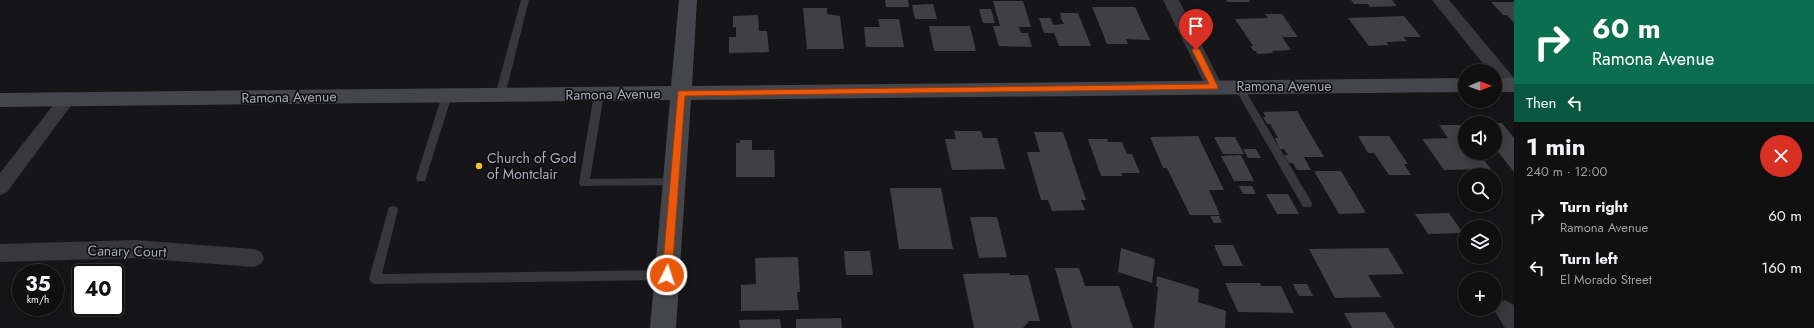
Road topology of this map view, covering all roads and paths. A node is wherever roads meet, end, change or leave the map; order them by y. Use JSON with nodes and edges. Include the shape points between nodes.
{"nodes":[{"id":1,"x":525,"y":0,"type":"edge"},
{"id":2,"x":688,"y":0,"type":"edge"},
{"id":3,"x":1172,"y":0,"type":"edge"},
{"id":4,"x":1440,"y":0,"type":"edge"},
{"id":5,"x":1458,"y":85,"type":"edge"},
{"id":6,"x":1506,"y":85,"type":"edge"},
{"id":7,"x":1214,"y":87,"type":"junction"},
{"id":8,"x":1239,"y":87,"type":"junction"},
{"id":9,"x":681,"y":93,"type":"junction"},
{"id":10,"x":500,"y":94,"type":"junction"},
{"id":11,"x":599,"y":94,"type":"junction"},
{"id":12,"x":447,"y":95,"type":"junction"},
{"id":13,"x":67,"y":99,"type":"junction"},
{"id":14,"x":0,"y":100,"type":"edge"},
{"id":15,"x":421,"y":178,"type":"dead end"},
{"id":16,"x":674,"y":182,"type":"junction"},
{"id":17,"x":0,"y":187,"type":"edge"},
{"id":18,"x":1307,"y":204,"type":"dead end"},
{"id":19,"x":393,"y":210,"type":"dead end"},
{"id":20,"x":0,"y":252,"type":"edge"},
{"id":21,"x":254,"y":258,"type":"dead end"},
{"id":22,"x":667,"y":275,"type":"junction"},
{"id":23,"x":663,"y":328,"type":"edge"}],
"edges":[{"from":1,"to":10,"type":"lane"},
{"from":2,"to":9,"type":"street"},
{"from":3,"to":7,"type":"street"},
{"from":4,"to":6,"type":"street"},
{"from":5,"to":8,"type":"street","name":"Ramona Avenue"},
{"from":7,"to":8,"type":"street","name":"Ramona Avenue"},
{"from":7,"to":9,"type":"street","name":"Ramona Avenue"},
{"from":8,"to":18,"type":"lane"},
{"from":9,"to":11,"type":"street","name":"Ramona Avenue"},
{"from":9,"to":16,"type":"street"},
{"from":10,"to":11,"type":"street","name":"Ramona Avenue"},
{"from":10,"to":12,"type":"street","name":"Ramona Avenue"},
{"from":11,"to":16,"type":"lane","via":[[584,183]]},
{"from":12,"to":13,"type":"street","name":"Ramona Avenue"},
{"from":12,"to":15,"type":"lane"},
{"from":13,"to":14,"type":"street","name":"Ramona Avenue"},
{"from":13,"to":17,"type":"street"},
{"from":16,"to":22,"type":"street"},
{"from":19,"to":22,"type":"lane","via":[[375,279]]},
{"from":20,"to":21,"type":"street","name":"Canary Court","via":[[17,254],[135,249]]},
{"from":22,"to":23,"type":"street"}]}
